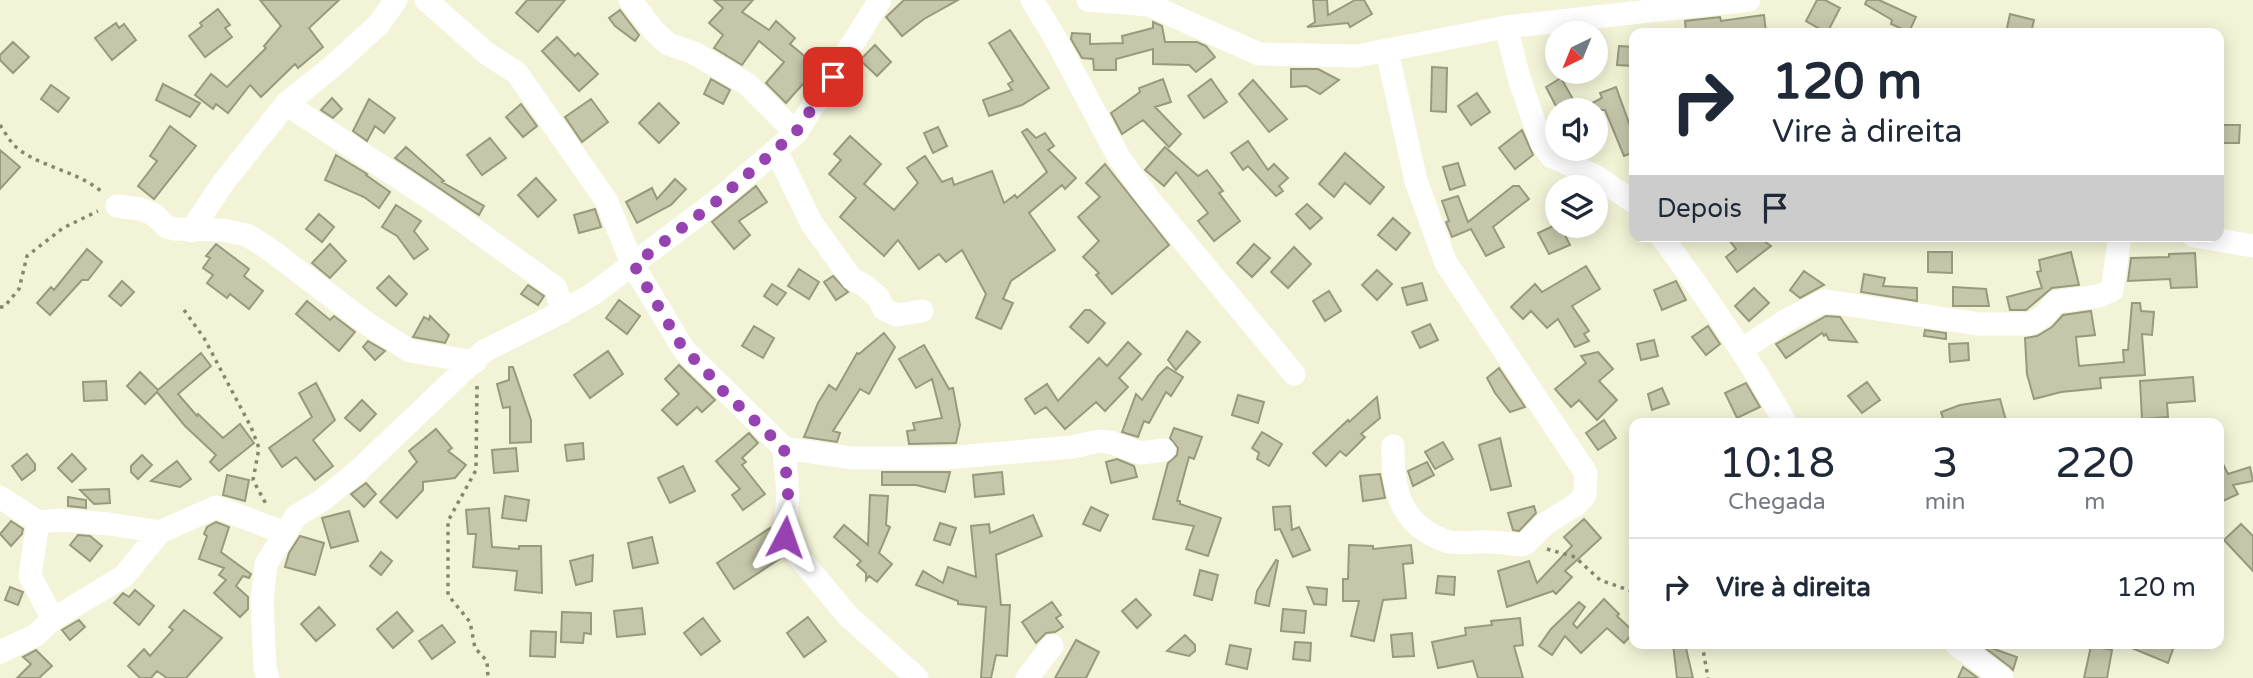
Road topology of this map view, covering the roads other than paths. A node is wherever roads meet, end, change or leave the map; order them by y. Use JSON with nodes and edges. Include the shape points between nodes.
{"nodes":[{"id":1,"x":396,"y":0,"type":"edge"},
{"id":2,"x":426,"y":0,"type":"edge"},
{"id":3,"x":630,"y":0,"type":"edge"},
{"id":4,"x":880,"y":0,"type":"edge"},
{"id":5,"x":1032,"y":0,"type":"edge"},
{"id":6,"x":1088,"y":0,"type":"edge"},
{"id":7,"x":1749,"y":0,"type":"edge"},
{"id":8,"x":1506,"y":27,"type":"junction"},
{"id":9,"x":1387,"y":51,"type":"junction"},
{"id":10,"x":286,"y":104,"type":"junction"},
{"id":11,"x":796,"y":132,"type":"junction"},
{"id":12,"x":776,"y":150,"type":"junction"},
{"id":13,"x":1629,"y":199,"type":"edge"},
{"id":14,"x":117,"y":206,"type":"road end"},
{"id":15,"x":191,"y":231,"type":"junction"},
{"id":16,"x":2224,"y":241,"type":"edge"},
{"id":17,"x":1666,"y":242,"type":"edge"},
{"id":18,"x":2119,"y":242,"type":"edge"},
{"id":19,"x":2253,"y":246,"type":"edge"},
{"id":20,"x":634,"y":265,"type":"junction"},
{"id":21,"x":922,"y":311,"type":"dead end"},
{"id":22,"x":562,"y":312,"type":"junction"},
{"id":23,"x":1741,"y":350,"type":"junction"},
{"id":24,"x":475,"y":362,"type":"junction"},
{"id":25,"x":1294,"y":374,"type":"dead end"},
{"id":26,"x":1782,"y":418,"type":"edge"},
{"id":27,"x":1393,"y":446,"type":"dead end"},
{"id":28,"x":784,"y":448,"type":"junction"},
{"id":29,"x":1164,"y":450,"type":"dead end"},
{"id":30,"x":0,"y":497,"type":"edge"},
{"id":31,"x":38,"y":522,"type":"junction"},
{"id":32,"x":160,"y":532,"type":"junction"},
{"id":33,"x":285,"y":533,"type":"junction"},
{"id":34,"x":53,"y":618,"type":"junction"},
{"id":35,"x":1052,"y":646,"type":"dead end"},
{"id":36,"x":1963,"y":649,"type":"edge"},
{"id":37,"x":0,"y":652,"type":"edge"},
{"id":38,"x":268,"y":678,"type":"edge"},
{"id":39,"x":917,"y":678,"type":"edge"},
{"id":40,"x":1027,"y":678,"type":"edge"},
{"id":41,"x":2002,"y":678,"type":"edge"}],
"edges":[{"from":1,"to":10,"type":"street","via":[[377,25]]},
{"from":2,"to":20,"type":"street","via":[[486,53],[517,73],[606,200]]},
{"from":3,"to":11,"type":"street","via":[[668,44],[694,53],[747,84]]},
{"from":4,"to":11,"type":"street"},
{"from":5,"to":25,"type":"street","via":[[1118,156]]},
{"from":6,"to":9,"type":"street","via":[[1149,5],[1259,54],[1357,56]]},
{"from":7,"to":8,"type":"street"},
{"from":8,"to":9,"type":"street"},
{"from":8,"to":13,"type":"street","via":[[1523,91],[1550,156],[1595,176]]},
{"from":9,"to":27,"type":"street","via":[[1416,181],[1446,263],[1586,473],[1585,495],[1521,545],[1447,541],[1404,512],[1393,469]]},
{"from":10,"to":15,"type":"street"},
{"from":10,"to":22,"type":"street","via":[[556,288]]},
{"from":11,"to":12,"type":"street"},
{"from":12,"to":20,"type":"street"},
{"from":12,"to":21,"type":"street","via":[[812,224],[852,279],[896,315]]},
{"from":14,"to":15,"type":"street","via":[[140,209],[167,227]]},
{"from":15,"to":24,"type":"street","via":[[247,235],[410,351]]},
{"from":16,"to":19,"type":"street"},
{"from":17,"to":23,"type":"street"},
{"from":18,"to":23,"type":"street","via":[[2112,290],[2055,302],[2030,324],[1979,324],[1824,301]]},
{"from":20,"to":22,"type":"street"},
{"from":20,"to":28,"type":"street","via":[[684,350]]},
{"from":22,"to":24,"type":"street","via":[[491,346]]},
{"from":23,"to":26,"type":"street"},
{"from":24,"to":33,"type":"street","via":[[358,471],[296,516]]},
{"from":28,"to":29,"type":"street","via":[[850,458],[945,458],[1099,441],[1141,453]]},
{"from":28,"to":39,"type":"street","via":[[788,544],[848,616]]},
{"from":30,"to":31,"type":"street"},
{"from":31,"to":32,"type":"street","via":[[62,520]]},
{"from":31,"to":34,"type":"street","via":[[30,576]]},
{"from":32,"to":33,"type":"street","via":[[216,507]]},
{"from":32,"to":34,"type":"street","via":[[124,576]]},
{"from":33,"to":38,"type":"street","via":[[266,564],[262,600]]},
{"from":34,"to":37,"type":"street","via":[[36,635]]},
{"from":35,"to":40,"type":"street"},
{"from":36,"to":41,"type":"street"}]}
